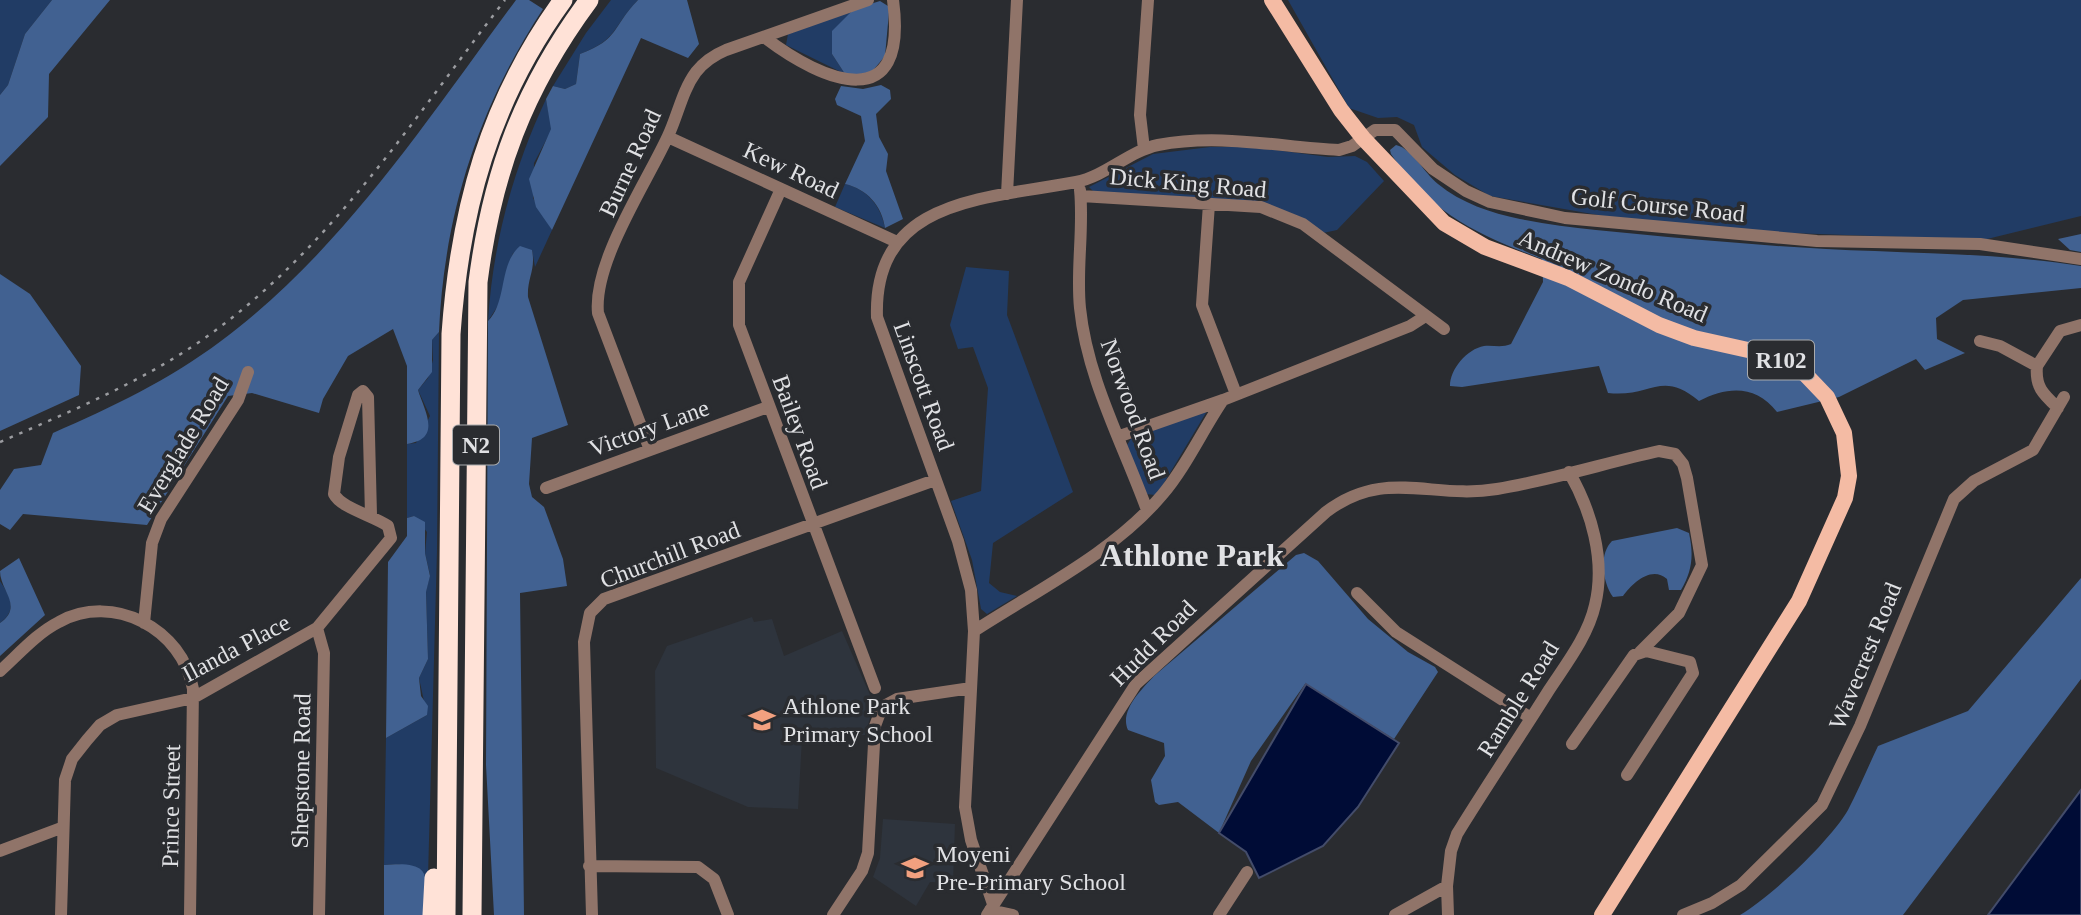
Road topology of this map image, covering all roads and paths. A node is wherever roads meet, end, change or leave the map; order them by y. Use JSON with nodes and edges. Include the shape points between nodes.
{"nodes":[{"id":1,"x":563,"y":0,"type":"edge"},
{"id":2,"x":589,"y":0,"type":"edge"},
{"id":3,"x":868,"y":0,"type":"edge"},
{"id":4,"x":893,"y":0,"type":"edge"},
{"id":5,"x":1017,"y":0,"type":"edge"},
{"id":6,"x":1148,"y":0,"type":"edge"},
{"id":7,"x":1272,"y":0,"type":"edge"},
{"id":8,"x":764,"y":37,"type":"junction"},
{"id":9,"x":668,"y":137,"type":"junction"},
{"id":10,"x":1363,"y":138,"type":"junction"},
{"id":11,"x":1144,"y":149,"type":"junction"},
{"id":12,"x":1079,"y":181,"type":"junction"},
{"id":13,"x":781,"y":189,"type":"junction"},
{"id":14,"x":1007,"y":194,"type":"junction"},
{"id":15,"x":1081,"y":196,"type":"junction"},
{"id":16,"x":1209,"y":204,"type":"junction"},
{"id":17,"x":897,"y":242,"type":"junction"},
{"id":18,"x":2081,"y":259,"type":"edge"},
{"id":19,"x":1424,"y":317,"type":"junction"},
{"id":20,"x":2081,"y":326,"type":"edge"},
{"id":21,"x":1444,"y":329,"type":"dead end"},
{"id":22,"x":1980,"y":341,"type":"dead end"},
{"id":23,"x":2037,"y":366,"type":"junction"},
{"id":24,"x":248,"y":372,"type":"dead end"},
{"id":25,"x":1236,"y":394,"type":"junction"},
{"id":26,"x":1223,"y":400,"type":"junction"},
{"id":27,"x":768,"y":407,"type":"junction"},
{"id":28,"x":369,"y":428,"type":"junction"},
{"id":29,"x":1119,"y":436,"type":"junction"},
{"id":30,"x":345,"y":437,"type":"junction"},
{"id":31,"x":650,"y":450,"type":"junction"},
{"id":32,"x":1569,"y":472,"type":"junction"},
{"id":33,"x":935,"y":480,"type":"junction"},
{"id":34,"x":546,"y":488,"type":"dead end"},
{"id":35,"x":1147,"y":510,"type":"junction"},
{"id":36,"x":371,"y":515,"type":"junction"},
{"id":37,"x":813,"y":524,"type":"junction"},
{"id":38,"x":1357,"y":593,"type":"dead end"},
{"id":39,"x":144,"y":623,"type":"junction"},
{"id":40,"x":317,"y":628,"type":"junction"},
{"id":41,"x":974,"y":631,"type":"junction"},
{"id":42,"x":1640,"y":652,"type":"junction"},
{"id":43,"x":0,"y":671,"type":"edge"},
{"id":44,"x":875,"y":688,"type":"dead end"},
{"id":45,"x":971,"y":688,"type":"junction"},
{"id":46,"x":193,"y":698,"type":"junction"},
{"id":47,"x":1531,"y":718,"type":"junction"},
{"id":48,"x":1572,"y":744,"type":"dead end"},
{"id":49,"x":448,"y":751,"type":"junction"},
{"id":50,"x":1627,"y":775,"type":"dead end"},
{"id":51,"x":473,"y":782,"type":"junction"},
{"id":52,"x":61,"y":828,"type":"junction"},
{"id":53,"x":0,"y":851,"type":"edge"},
{"id":54,"x":589,"y":866,"type":"junction"},
{"id":55,"x":1247,"y":872,"type":"dead end"},
{"id":56,"x":1447,"y":886,"type":"junction"},
{"id":57,"x":990,"y":910,"type":"edge"},
{"id":58,"x":61,"y":915,"type":"edge"},
{"id":59,"x":190,"y":915,"type":"edge"},
{"id":60,"x":319,"y":915,"type":"edge"},
{"id":61,"x":432,"y":915,"type":"edge"},
{"id":62,"x":446,"y":915,"type":"edge"},
{"id":63,"x":472,"y":915,"type":"edge"},
{"id":64,"x":484,"y":915,"type":"edge"},
{"id":65,"x":592,"y":915,"type":"edge"},
{"id":66,"x":728,"y":915,"type":"edge"},
{"id":67,"x":833,"y":915,"type":"edge"},
{"id":68,"x":1013,"y":915,"type":"edge"},
{"id":69,"x":1219,"y":915,"type":"edge"},
{"id":70,"x":1395,"y":915,"type":"edge"},
{"id":71,"x":1448,"y":915,"type":"edge"},
{"id":72,"x":1602,"y":915,"type":"edge"},
{"id":73,"x":1683,"y":915,"type":"edge"}],
"edges":[{"from":1,"to":49,"type":"highway","number":"N2","via":[[513,78],[487,142],[476,173],[456,273],[451,334]]},
{"from":2,"to":51,"type":"highway","number":"N2","via":[[532,89],[486,221],[478,282]]},
{"from":3,"to":8,"type":"street","name":"Burne Road"},
{"from":4,"to":8,"type":"street","via":[[890,58],[885,68],[864,82],[851,82],[813,67]]},
{"from":5,"to":14,"type":"street"},
{"from":6,"to":11,"type":"street","via":[[1140,115]]},
{"from":7,"to":10,"type":"main road","name":"Andrew Zondo Road","number":"R102","via":[[1325,88]]},
{"from":8,"to":9,"type":"street","name":"Burne Road","via":[[706,62],[689,85]]},
{"from":9,"to":13,"type":"street","name":"Kew Road"},
{"from":9,"to":31,"type":"street","name":"Burne Road","via":[[618,238],[597,302]]},
{"from":10,"to":11,"type":"street","name":"Linscott Road","via":[[1339,150],[1234,141]]},
{"from":10,"to":18,"type":"street","name":"Golf Course Road","via":[[1375,130],[1395,130],[1433,169],[1466,191],[1490,202],[1564,218],[1817,241],[1980,243]]},
{"from":10,"to":72,"type":"main road","name":"Andrew Zondo Road","number":"R102","via":[[1431,211],[1485,247],[1568,278],[1671,330],[1787,362],[1827,397],[1844,433],[1849,476],[1845,498],[1799,601]]},
{"from":11,"to":12,"type":"street","name":"Linscott Road"},
{"from":12,"to":14,"type":"street","name":"Linscott Road"},
{"from":12,"to":15,"type":"street","name":"Norwood Road"},
{"from":13,"to":17,"type":"street","name":"Kew Road"},
{"from":13,"to":27,"type":"street","name":"Bailey Road","via":[[739,282],[737,298],[739,325]]},
{"from":14,"to":17,"type":"street","name":"Linscott Road","via":[[936,211]]},
{"from":15,"to":16,"type":"street","name":"Dick King Road"},
{"from":15,"to":29,"type":"street","name":"Norwood Road","via":[[1083,327],[1095,378]]},
{"from":16,"to":19,"type":"street","name":"Dick King Road","via":[[1261,208],[1292,217]]},
{"from":16,"to":25,"type":"street","via":[[1202,305]]},
{"from":17,"to":33,"type":"street","name":"Linscott Road","via":[[878,285],[877,317]]},
{"from":19,"to":21,"type":"street","name":"Dick King Road"},
{"from":19,"to":25,"type":"street"},
{"from":20,"to":23,"type":"street","via":[[2060,331]]},
{"from":22,"to":23,"type":"street"},
{"from":23,"to":73,"type":"street","name":"Wavecrest Road","via":[[2039,389],[2061,403],[2033,450],[1974,481],[1954,499],[1860,726],[1822,805],[1741,885],[1712,904]]},
{"from":24,"to":39,"type":"street","name":"Everglade Road","via":[[238,400],[161,519],[152,542]]},
{"from":25,"to":26,"type":"street"},
{"from":26,"to":29,"type":"street"},
{"from":26,"to":35,"type":"street","via":[[1163,495]]},
{"from":27,"to":31,"type":"street","name":"Victory Lane"},
{"from":27,"to":37,"type":"street","name":"Bailey Road"},
{"from":28,"to":30,"type":"street"},
{"from":28,"to":30,"type":"street","via":[[368,397],[363,391]]},
{"from":28,"to":36,"type":"street"},
{"from":29,"to":35,"type":"street","name":"Norwood Road"},
{"from":30,"to":36,"type":"street","via":[[334,494],[342,505]]},
{"from":31,"to":34,"type":"street","name":"Victory Lane"},
{"from":32,"to":42,"type":"street","name":"Hudd Road","via":[[1667,451],[1683,464],[1702,565],[1679,612]]},
{"from":32,"to":47,"type":"street","name":"Ramble Road","via":[[1592,527],[1598,569],[1596,604],[1586,631]]},
{"from":32,"to":57,"type":"street","name":"Hudd Road","via":[[1478,491],[1373,488],[1341,501],[1136,684]]},
{"from":33,"to":37,"type":"street","name":"Churchill Road"},
{"from":33,"to":41,"type":"street","name":"Linscott Road","via":[[968,574]]},
{"from":35,"to":41,"type":"street","via":[[1098,550]]},
{"from":36,"to":40,"type":"street","name":"Ilanda Place","via":[[392,534]]},
{"from":37,"to":44,"type":"street","name":"Bailey Road"},
{"from":37,"to":54,"type":"street","name":"Churchill Road","via":[[604,599],[590,612],[584,642]]},
{"from":38,"to":47,"type":"street","via":[[1396,632]]},
{"from":39,"to":43,"type":"street","name":"Prince Street","via":[[113,611],[76,615],[58,622]]},
{"from":39,"to":46,"type":"street","name":"Prince Street","via":[[163,634],[179,656],[191,677]]},
{"from":40,"to":46,"type":"street","name":"Ilanda Place"},
{"from":40,"to":60,"type":"street","name":"Shepstone Road","via":[[324,653]]},
{"from":41,"to":45,"type":"street","name":"Linscott Road"},
{"from":42,"to":48,"type":"street","via":[[1634,654]]},
{"from":42,"to":50,"type":"street","via":[[1689,662],[1694,668]]},
{"from":45,"to":57,"type":"street","name":"Linscott Road","via":[[965,807]]},
{"from":45,"to":67,"type":"street","via":[[897,699],[882,707],[875,726],[868,853],[862,871]]},
{"from":46,"to":52,"type":"street","name":"Ilanda Place","via":[[117,716],[100,725],[67,769]]},
{"from":46,"to":59,"type":"street","name":"Prince Street"},
{"from":47,"to":56,"type":"street","name":"Ramble Road","via":[[1457,834]]},
{"from":49,"to":61,"type":"highway","via":[[439,772]]},
{"from":49,"to":62,"type":"highway","number":"N2"},
{"from":51,"to":63,"type":"highway","number":"N2"},
{"from":51,"to":64,"type":"highway"},
{"from":52,"to":53,"type":"street"},
{"from":52,"to":58,"type":"street","name":"Ilanda Place"},
{"from":54,"to":65,"type":"street","name":"Churchill Road"},
{"from":54,"to":66,"type":"street","via":[[698,867],[714,879]]},
{"from":55,"to":69,"type":"street"},
{"from":56,"to":70,"type":"street"},
{"from":56,"to":71,"type":"street","name":"Ramble Road"},
{"from":57,"to":68,"type":"street"}]}
